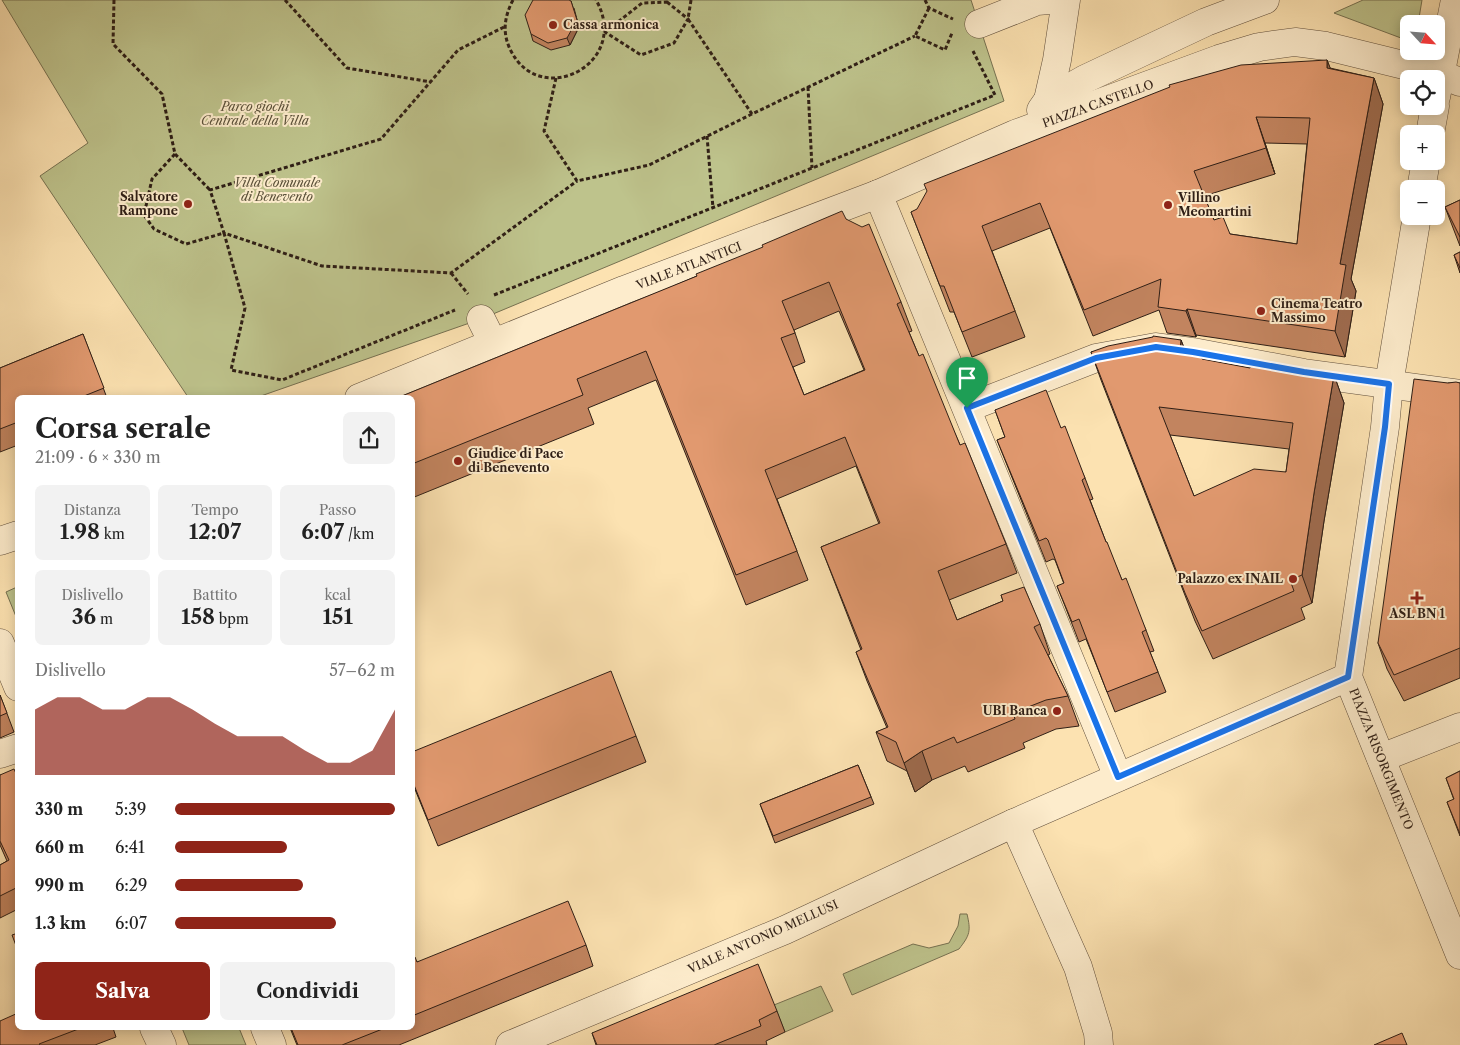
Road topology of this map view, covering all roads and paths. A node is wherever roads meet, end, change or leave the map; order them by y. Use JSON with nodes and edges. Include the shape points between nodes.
{"nodes":[{"id":1,"x":114,"y":0,"type":"edge"},
{"id":2,"x":285,"y":0,"type":"edge"},
{"id":3,"x":513,"y":0,"type":"edge"},
{"id":4,"x":596,"y":0,"type":"edge"},
{"id":5,"x":691,"y":0,"type":"edge"},
{"id":6,"x":925,"y":0,"type":"edge"},
{"id":7,"x":1049,"y":0,"type":"edge"},
{"id":8,"x":1066,"y":0,"type":"edge"},
{"id":9,"x":1265,"y":0,"type":"edge"},
{"id":10,"x":1455,"y":0,"type":"edge"},
{"id":11,"x":929,"y":8,"type":"junction"},
{"id":12,"x":688,"y":19,"type":"junction"},
{"id":13,"x":504,"y":27,"type":"junction"},
{"id":14,"x":965,"y":30,"type":"junction"},
{"id":15,"x":605,"y":32,"type":"junction"},
{"id":16,"x":915,"y":36,"type":"junction"},
{"id":17,"x":1401,"y":70,"type":"edge"},
{"id":18,"x":556,"y":78,"type":"junction"},
{"id":19,"x":430,"y":82,"type":"junction"},
{"id":20,"x":1445,"y":84,"type":"edge"},
{"id":21,"x":808,"y":87,"type":"junction"},
{"id":22,"x":1048,"y":100,"type":"junction"},
{"id":23,"x":752,"y":114,"type":"junction"},
{"id":24,"x":1019,"y":133,"type":"junction"},
{"id":25,"x":708,"y":136,"type":"junction"},
{"id":26,"x":175,"y":154,"type":"junction"},
{"id":27,"x":812,"y":168,"type":"junction"},
{"id":28,"x":577,"y":181,"type":"junction"},
{"id":29,"x":210,"y":190,"type":"junction"},
{"id":30,"x":878,"y":194,"type":"junction"},
{"id":31,"x":713,"y":208,"type":"junction"},
{"id":32,"x":1416,"y":225,"type":"edge"},
{"id":33,"x":224,"y":233,"type":"junction"},
{"id":34,"x":477,"y":308,"type":"junction"},
{"id":35,"x":493,"y":343,"type":"junction"},
{"id":36,"x":1389,"y":384,"type":"junction"},
{"id":37,"x":1460,"y":394,"type":"edge"},
{"id":38,"x":366,"y":395,"type":"edge"},
{"id":39,"x":967,"y":408,"type":"junction"},
{"id":40,"x":15,"y":536,"type":"edge"},
{"id":41,"x":0,"y":541,"type":"edge"},
{"id":42,"x":0,"y":643,"type":"edge"},
{"id":43,"x":1348,"y":677,"type":"junction"},
{"id":44,"x":15,"y":680,"type":"edge"},
{"id":45,"x":1460,"y":726,"type":"edge"},
{"id":46,"x":15,"y":749,"type":"edge"},
{"id":47,"x":0,"y":754,"type":"edge"},
{"id":48,"x":1381,"y":758,"type":"junction"},
{"id":49,"x":1118,"y":777,"type":"junction"},
{"id":50,"x":1014,"y":823,"type":"junction"},
{"id":51,"x":1460,"y":956,"type":"edge"},
{"id":52,"x":155,"y":1030,"type":"edge"},
{"id":53,"x":266,"y":1030,"type":"edge"},
{"id":54,"x":162,"y":1045,"type":"edge"},
{"id":55,"x":272,"y":1045,"type":"edge"},
{"id":56,"x":510,"y":1045,"type":"edge"},
{"id":57,"x":1099,"y":1045,"type":"edge"}],
"edges":[{"from":1,"to":26,"type":"path","via":[[113,44],[162,94]]},
{"from":2,"to":19,"type":"path","via":[[347,68]]},
{"from":3,"to":13,"type":"path"},
{"from":4,"to":15,"type":"path","via":[[604,16]]},
{"from":5,"to":12,"type":"path"},
{"from":6,"to":11,"type":"path"},
{"from":7,"to":14,"type":"street","via":[[1037,1]]},
{"from":8,"to":22,"type":"street","name":"PIAZZA CASTELLO"},
{"from":9,"to":22,"type":"street","name":"PIAZZA CASTELLO","via":[[1206,22]]},
{"from":10,"to":20,"type":"street"},
{"from":11,"to":14,"type":"path"},
{"from":11,"to":16,"type":"path"},
{"from":12,"to":15,"type":"path","via":[[667,2],[642,2]]},
{"from":12,"to":15,"type":"path","via":[[674,43],[641,55]]},
{"from":12,"to":23,"type":"path"},
{"from":13,"to":18,"type":"path","via":[[506,43],[526,69],[540,76]]},
{"from":13,"to":19,"type":"path","via":[[458,50]]},
{"from":14,"to":16,"type":"path","via":[[945,50]]},
{"from":14,"to":27,"type":"path","via":[[995,95]]},
{"from":15,"to":18,"type":"path","via":[[602,46],[584,69]]},
{"from":16,"to":21,"type":"path"},
{"from":17,"to":24,"type":"street","name":"PIAZZA CASTELLO","via":[[1326,46],[1295,42],[1259,47]]},
{"from":18,"to":28,"type":"path","via":[[544,131]]},
{"from":19,"to":29,"type":"path","via":[[381,140]]},
{"from":21,"to":23,"type":"path"},
{"from":21,"to":27,"type":"path"},
{"from":22,"to":24,"type":"street","name":"PIAZZA CASTELLO"},
{"from":23,"to":25,"type":"path"},
{"from":24,"to":30,"type":"street","name":"VIALE ATLANTICI"},
{"from":25,"to":28,"type":"path","via":[[649,165]]},
{"from":25,"to":31,"type":"path"},
{"from":26,"to":29,"type":"path"},
{"from":26,"to":33,"type":"path","via":[[152,179],[144,215],[154,228],[186,244]]},
{"from":27,"to":31,"type":"path"},
{"from":28,"to":33,"type":"path","via":[[451,274],[322,266]]},
{"from":29,"to":33,"type":"path"},
{"from":30,"to":35,"type":"street","name":"VIALE ATLANTICI"},
{"from":30,"to":39,"type":"street"},
{"from":31,"to":34,"type":"path"},
{"from":32,"to":36,"type":"street"},
{"from":33,"to":34,"type":"path","via":[[245,308],[231,370],[282,380]]},
{"from":34,"to":35,"type":"street"},
{"from":35,"to":38,"type":"street","name":"VIALE ATLANTICI"},
{"from":36,"to":37,"type":"street"},
{"from":36,"to":39,"type":"street","via":[[1156,347],[1096,358]]},
{"from":36,"to":43,"type":"street"},
{"from":39,"to":49,"type":"street"},
{"from":40,"to":41,"type":"street"},
{"from":42,"to":44,"type":"street"},
{"from":43,"to":48,"type":"street","name":"PIAZZA RISORGIMENTO"},
{"from":43,"to":49,"type":"street","name":"PIAZZA RISORGIMENTO"},
{"from":45,"to":48,"type":"street"},
{"from":46,"to":47,"type":"street"},
{"from":48,"to":51,"type":"street","name":"PIAZZA RISORGIMENTO"},
{"from":49,"to":50,"type":"street","name":"PIAZZA RISORGIMENTO"},
{"from":50,"to":56,"type":"street","name":"VIALE ANTONIO MELLUSI","via":[[784,930]]},
{"from":50,"to":57,"type":"street","via":[[1078,967]]},
{"from":52,"to":54,"type":"street"},
{"from":53,"to":55,"type":"street"}]}
